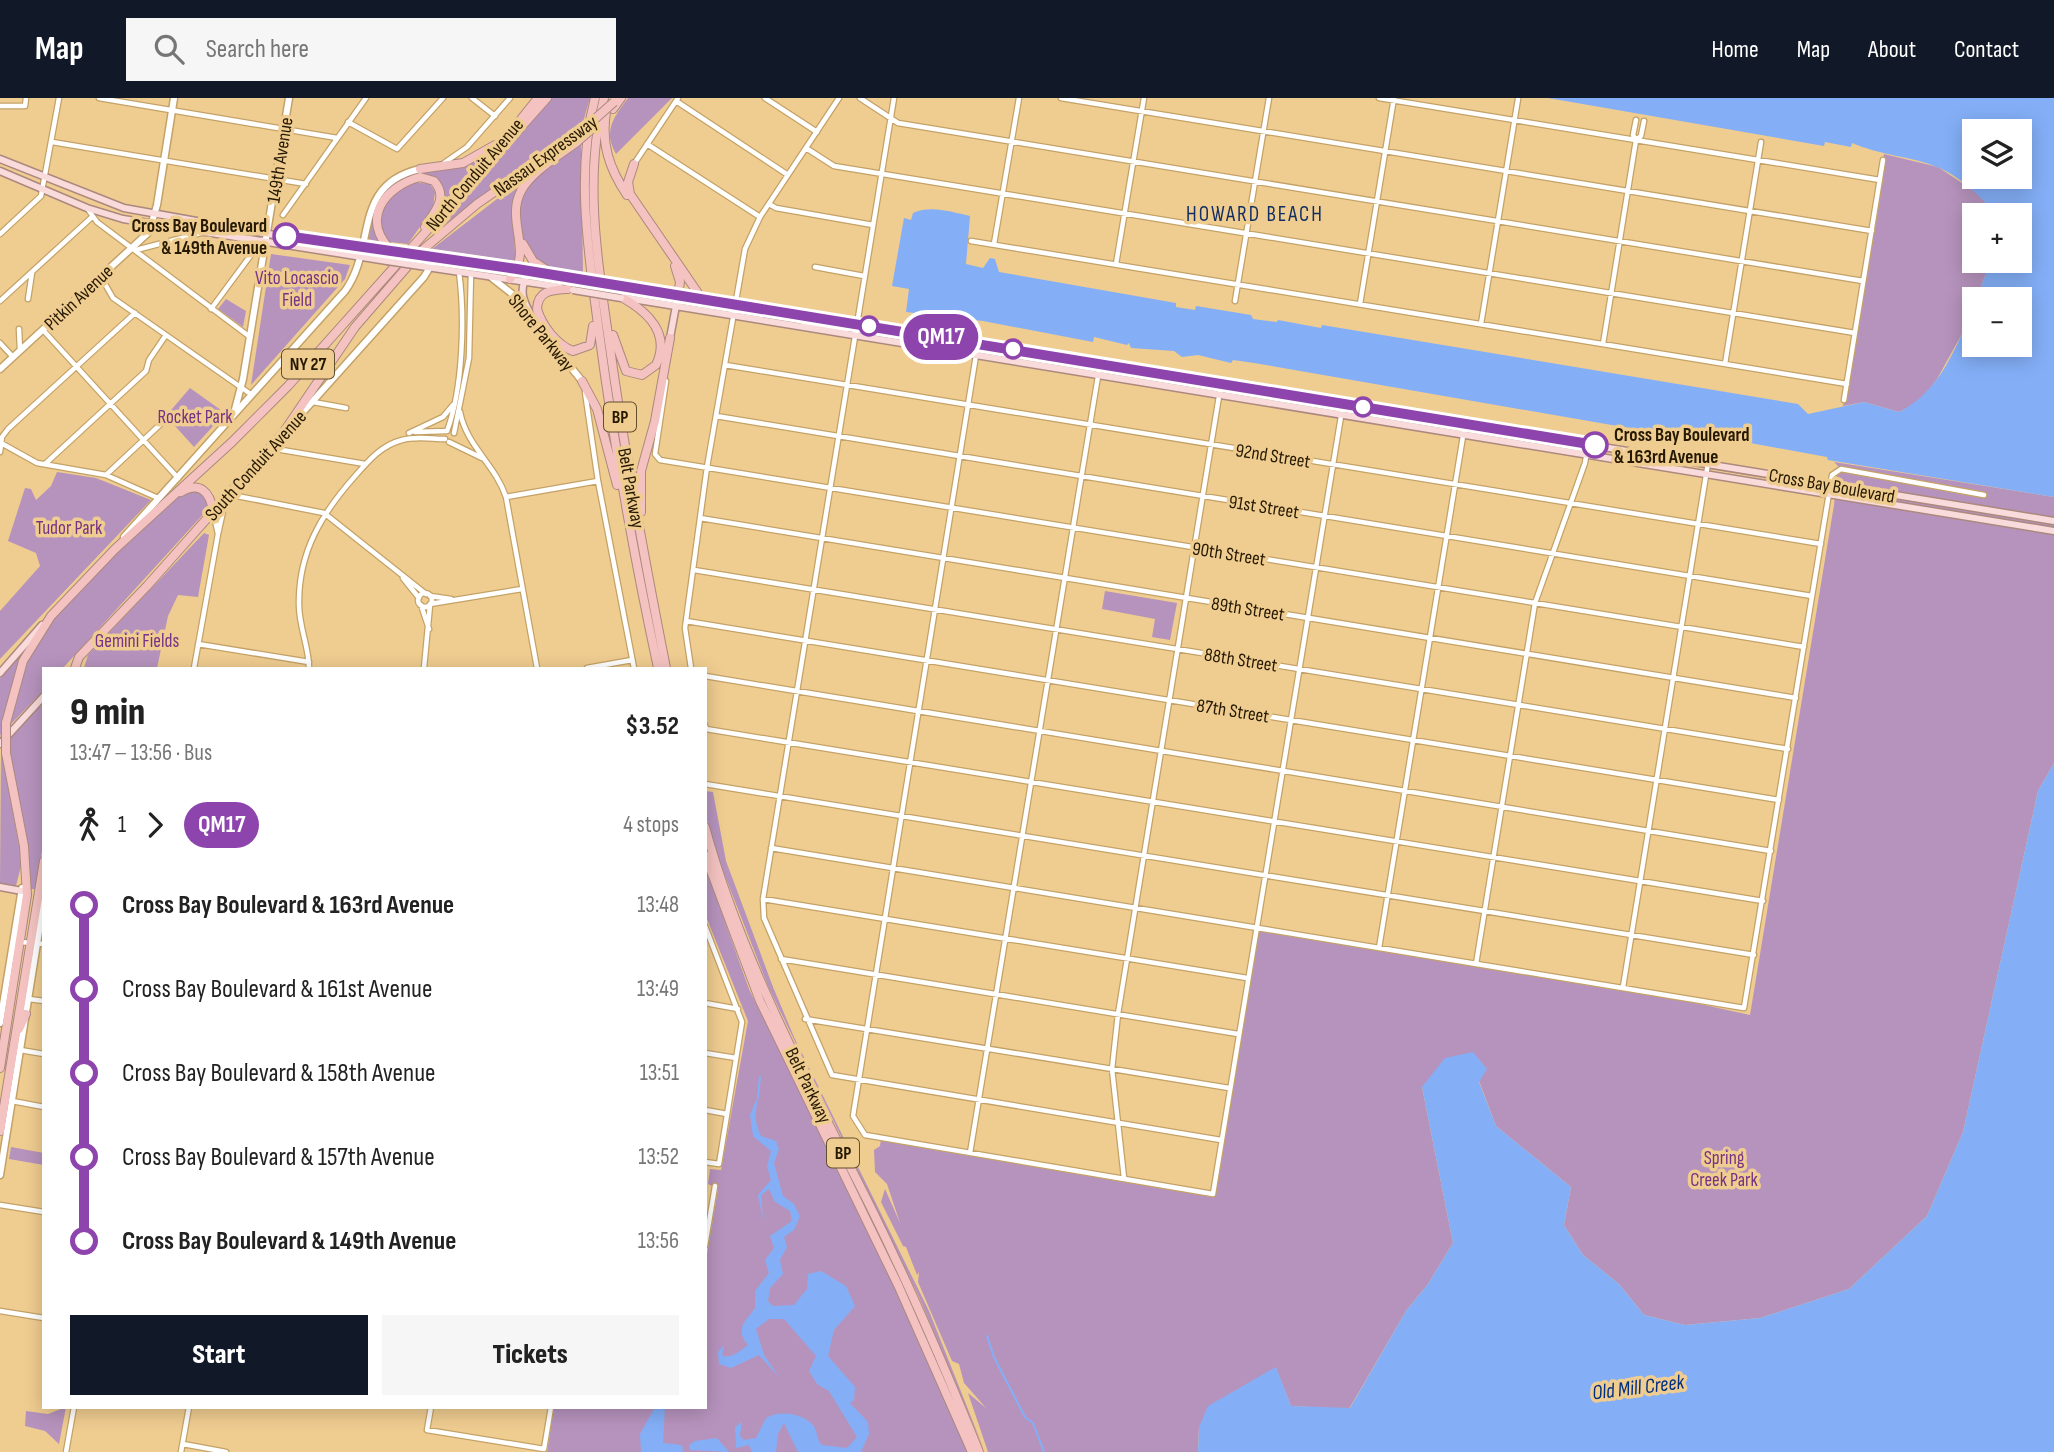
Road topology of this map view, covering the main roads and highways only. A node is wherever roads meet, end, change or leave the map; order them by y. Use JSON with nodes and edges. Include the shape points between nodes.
{"nodes":[{"id":1,"x":538,"y":98,"type":"edge"},
{"id":2,"x":547,"y":98,"type":"edge"},
{"id":3,"x":595,"y":98,"type":"edge"},
{"id":4,"x":613,"y":101,"type":"edge"},
{"id":5,"x":524,"y":115,"type":"junction"},
{"id":6,"x":578,"y":137,"type":"junction"},
{"id":7,"x":0,"y":159,"type":"edge"},
{"id":8,"x":420,"y":169,"type":"road end"},
{"id":9,"x":0,"y":171,"type":"edge"},
{"id":10,"x":614,"y":174,"type":"junction"},
{"id":11,"x":473,"y":179,"type":"junction"},
{"id":12,"x":636,"y":205,"type":"junction"},
{"id":13,"x":519,"y":234,"type":"junction"},
{"id":14,"x":666,"y":247,"type":"junction"},
{"id":15,"x":411,"y":249,"type":"junction"},
{"id":16,"x":394,"y":250,"type":"junction"},
{"id":17,"x":517,"y":269,"type":"junction"},
{"id":18,"x":530,"y":271,"type":"junction"},
{"id":19,"x":590,"y":271,"type":"junction"},
{"id":20,"x":554,"y":275,"type":"junction"},
{"id":21,"x":600,"y":277,"type":"junction"},
{"id":22,"x":510,"y":279,"type":"junction"},
{"id":23,"x":524,"y":281,"type":"junction"},
{"id":24,"x":570,"y":289,"type":"junction"},
{"id":25,"x":678,"y":295,"type":"junction"},
{"id":26,"x":622,"y":298,"type":"junction"},
{"id":27,"x":702,"y":299,"type":"junction"},
{"id":28,"x":676,"y":306,"type":"junction"},
{"id":29,"x":535,"y":321,"type":"road end"},
{"id":30,"x":787,"y":324,"type":"junction"},
{"id":31,"x":856,"y":324,"type":"junction"},
{"id":32,"x":670,"y":338,"type":"joint"},
{"id":33,"x":582,"y":381,"type":"road end"},
{"id":34,"x":283,"y":433,"type":"joint"},
{"id":35,"x":160,"y":501,"type":"junction"},
{"id":36,"x":213,"y":512,"type":"junction"},
{"id":37,"x":2054,"y":522,"type":"edge"},
{"id":38,"x":2054,"y":531,"type":"edge"},
{"id":39,"x":632,"y":538,"type":"junction"},
{"id":40,"x":644,"y":557,"type":"junction"},
{"id":41,"x":51,"y":616,"type":"junction"},
{"id":42,"x":79,"y":657,"type":"junction"},
{"id":43,"x":69,"y":667,"type":"edge"},
{"id":44,"x":75,"y":667,"type":"edge"},
{"id":45,"x":658,"y":667,"type":"edge"},
{"id":46,"x":666,"y":667,"type":"edge"},
{"id":47,"x":0,"y":673,"type":"edge"},
{"id":48,"x":42,"y":698,"type":"edge"},
{"id":49,"x":0,"y":744,"type":"edge"},
{"id":50,"x":707,"y":833,"type":"edge"},
{"id":51,"x":707,"y":860,"type":"edge"},
{"id":52,"x":42,"y":872,"type":"edge"},
{"id":53,"x":0,"y":887,"type":"edge"},
{"id":54,"x":24,"y":891,"type":"junction"},
{"id":55,"x":29,"y":943,"type":"edge"},
{"id":56,"x":26,"y":1014,"type":"road end"},
{"id":57,"x":14,"y":1042,"type":"junction"},
{"id":58,"x":1,"y":1058,"type":"edge"},
{"id":59,"x":0,"y":1068,"type":"edge"},
{"id":60,"x":3,"y":1134,"type":"edge"},
{"id":61,"x":972,"y":1452,"type":"edge"},
{"id":62,"x":979,"y":1452,"type":"edge"}],
"edges":[{"from":1,"to":5,"type":"highway","name":"North Conduit Avenue","number":"NY 27"},
{"from":2,"to":11,"type":"highway"},
{"from":3,"to":19,"type":"highway","name":"Belt Parkway","number":"BP","via":[[586,169]]},
{"from":4,"to":6,"type":"highway","name":"Nassau Expressway","number":"NY 27","bridge":true},
{"from":4,"to":10,"type":"highway","via":[[604,143]]},
{"from":4,"to":21,"type":"highway","name":"Belt Parkway","number":"BP","via":[[595,162]]},
{"from":5,"to":8,"type":"highway","via":[[477,158]]},
{"from":5,"to":11,"type":"highway","name":"North Conduit Avenue","number":"NY 27"},
{"from":6,"to":13,"type":"highway","via":[[522,189],[515,209]]},
{"from":6,"to":34,"type":"highway","name":"Nassau Expressway","number":"NY 27","via":[[477,204],[420,252],[355,327]]},
{"from":7,"to":16,"type":"main road","name":"Cross Bay Boulevard","via":[[110,204],[155,215]]},
{"from":9,"to":22,"type":"main road","name":"Cross Bay Boulevard","bridge":true,"via":[[88,208],[152,225]]},
{"from":10,"to":12,"type":"highway"},
{"from":10,"to":12,"type":"highway","via":[[624,175],[634,164],[628,185]]},
{"from":11,"to":15,"type":"highway","name":"North Conduit Avenue","number":"NY 27"},
{"from":12,"to":14,"type":"highway"},
{"from":13,"to":17,"type":"highway"},
{"from":13,"to":20,"type":"highway","via":[[531,258]]},
{"from":14,"to":25,"type":"highway","via":[[678,274]]},
{"from":14,"to":27,"type":"highway"},
{"from":15,"to":16,"type":"highway","via":[[441,199],[438,185],[425,177],[401,186],[378,211],[377,231]]},
{"from":15,"to":35,"type":"highway","name":"North Conduit Avenue","number":"NY 27","via":[[272,404]]},
{"from":16,"to":17,"type":"main road","name":"Cross Bay Boulevard","bridge":true},
{"from":17,"to":18,"type":"main road","name":"Cross Bay Boulevard"},
{"from":17,"to":22,"type":"highway"},
{"from":18,"to":20,"type":"main road","name":"Cross Bay Boulevard"},
{"from":18,"to":23,"type":"main road"},
{"from":19,"to":24,"type":"highway","via":[[593,338],[579,352],[559,343],[537,309],[545,292]]},
{"from":19,"to":39,"type":"highway","name":"Belt Parkway","number":"BP"},
{"from":20,"to":25,"type":"main road","name":"Cross Bay Boulevard","bridge":true},
{"from":21,"to":26,"type":"highway","via":[[621,364],[631,373],[645,374],[659,360],[659,336],[646,313]]},
{"from":21,"to":40,"type":"highway","name":"Belt Parkway","number":"BP"},
{"from":22,"to":23,"type":"main road","name":"Cross Bay Boulevard"},
{"from":23,"to":24,"type":"main road","name":"Cross Bay Boulevard"},
{"from":23,"to":29,"type":"main road","via":[[523,299]]},
{"from":24,"to":26,"type":"main road","name":"Cross Bay Boulevard","bridge":true},
{"from":25,"to":27,"type":"main road","name":"Cross Bay Boulevard"},
{"from":25,"to":28,"type":"main road"},
{"from":26,"to":28,"type":"main road","name":"Cross Bay Boulevard"},
{"from":27,"to":31,"type":"main road","name":"Cross Bay Boulevard"},
{"from":28,"to":30,"type":"main road","name":"Cross Bay Boulevard"},
{"from":28,"to":32,"type":"main road"},
{"from":30,"to":31,"type":"main road","via":[[846,329]]},
{"from":30,"to":38,"type":"main road","name":"Cross Bay Boulevard"},
{"from":31,"to":37,"type":"main road","name":"Cross Bay Boulevard"},
{"from":32,"to":40,"type":"highway","via":[[640,476]]},
{"from":33,"to":39,"type":"highway","via":[[599,414]]},
{"from":34,"to":36,"type":"highway","name":"South Conduit Avenue","number":"NY 27"},
{"from":35,"to":36,"type":"highway","via":[[197,487],[209,494]]},
{"from":35,"to":41,"type":"highway","name":"North Conduit Avenue","number":"NY 27"},
{"from":36,"to":42,"type":"highway","name":"South Conduit Avenue","number":"NY 27"},
{"from":39,"to":45,"type":"highway","name":"Belt Parkway","number":"BP"},
{"from":40,"to":46,"type":"highway","name":"Belt Parkway","number":"BP"},
{"from":41,"to":47,"type":"main road","name":"North Conduit Avenue"},
{"from":41,"to":54,"type":"highway","number":"NY 27","bridge":true,"via":[[23,661],[6,723],[6,753],[26,862]]},
{"from":42,"to":43,"type":"main road","name":"South Conduit Avenue"},
{"from":42,"to":44,"type":"highway","number":"NY 27"},
{"from":48,"to":49,"type":"main road"},
{"from":50,"to":62,"type":"highway","name":"Belt Parkway","number":"BP","via":[[769,1001],[914,1299]]},
{"from":51,"to":61,"type":"highway","name":"Belt Parkway","number":"BP","via":[[760,1001],[898,1284]]},
{"from":52,"to":55,"type":"highway","number":"NY 27"},
{"from":53,"to":54,"type":"main road"},
{"from":54,"to":55,"type":"highway","number":"NY 27"},
{"from":55,"to":57,"type":"highway","number":"NY 27"},
{"from":55,"to":58,"type":"highway","number":"NY 27"},
{"from":56,"to":57,"type":"highway"},
{"from":57,"to":60,"type":"highway","number":"NY 27"},
{"from":58,"to":59,"type":"highway","number":"NY 27"}]}
